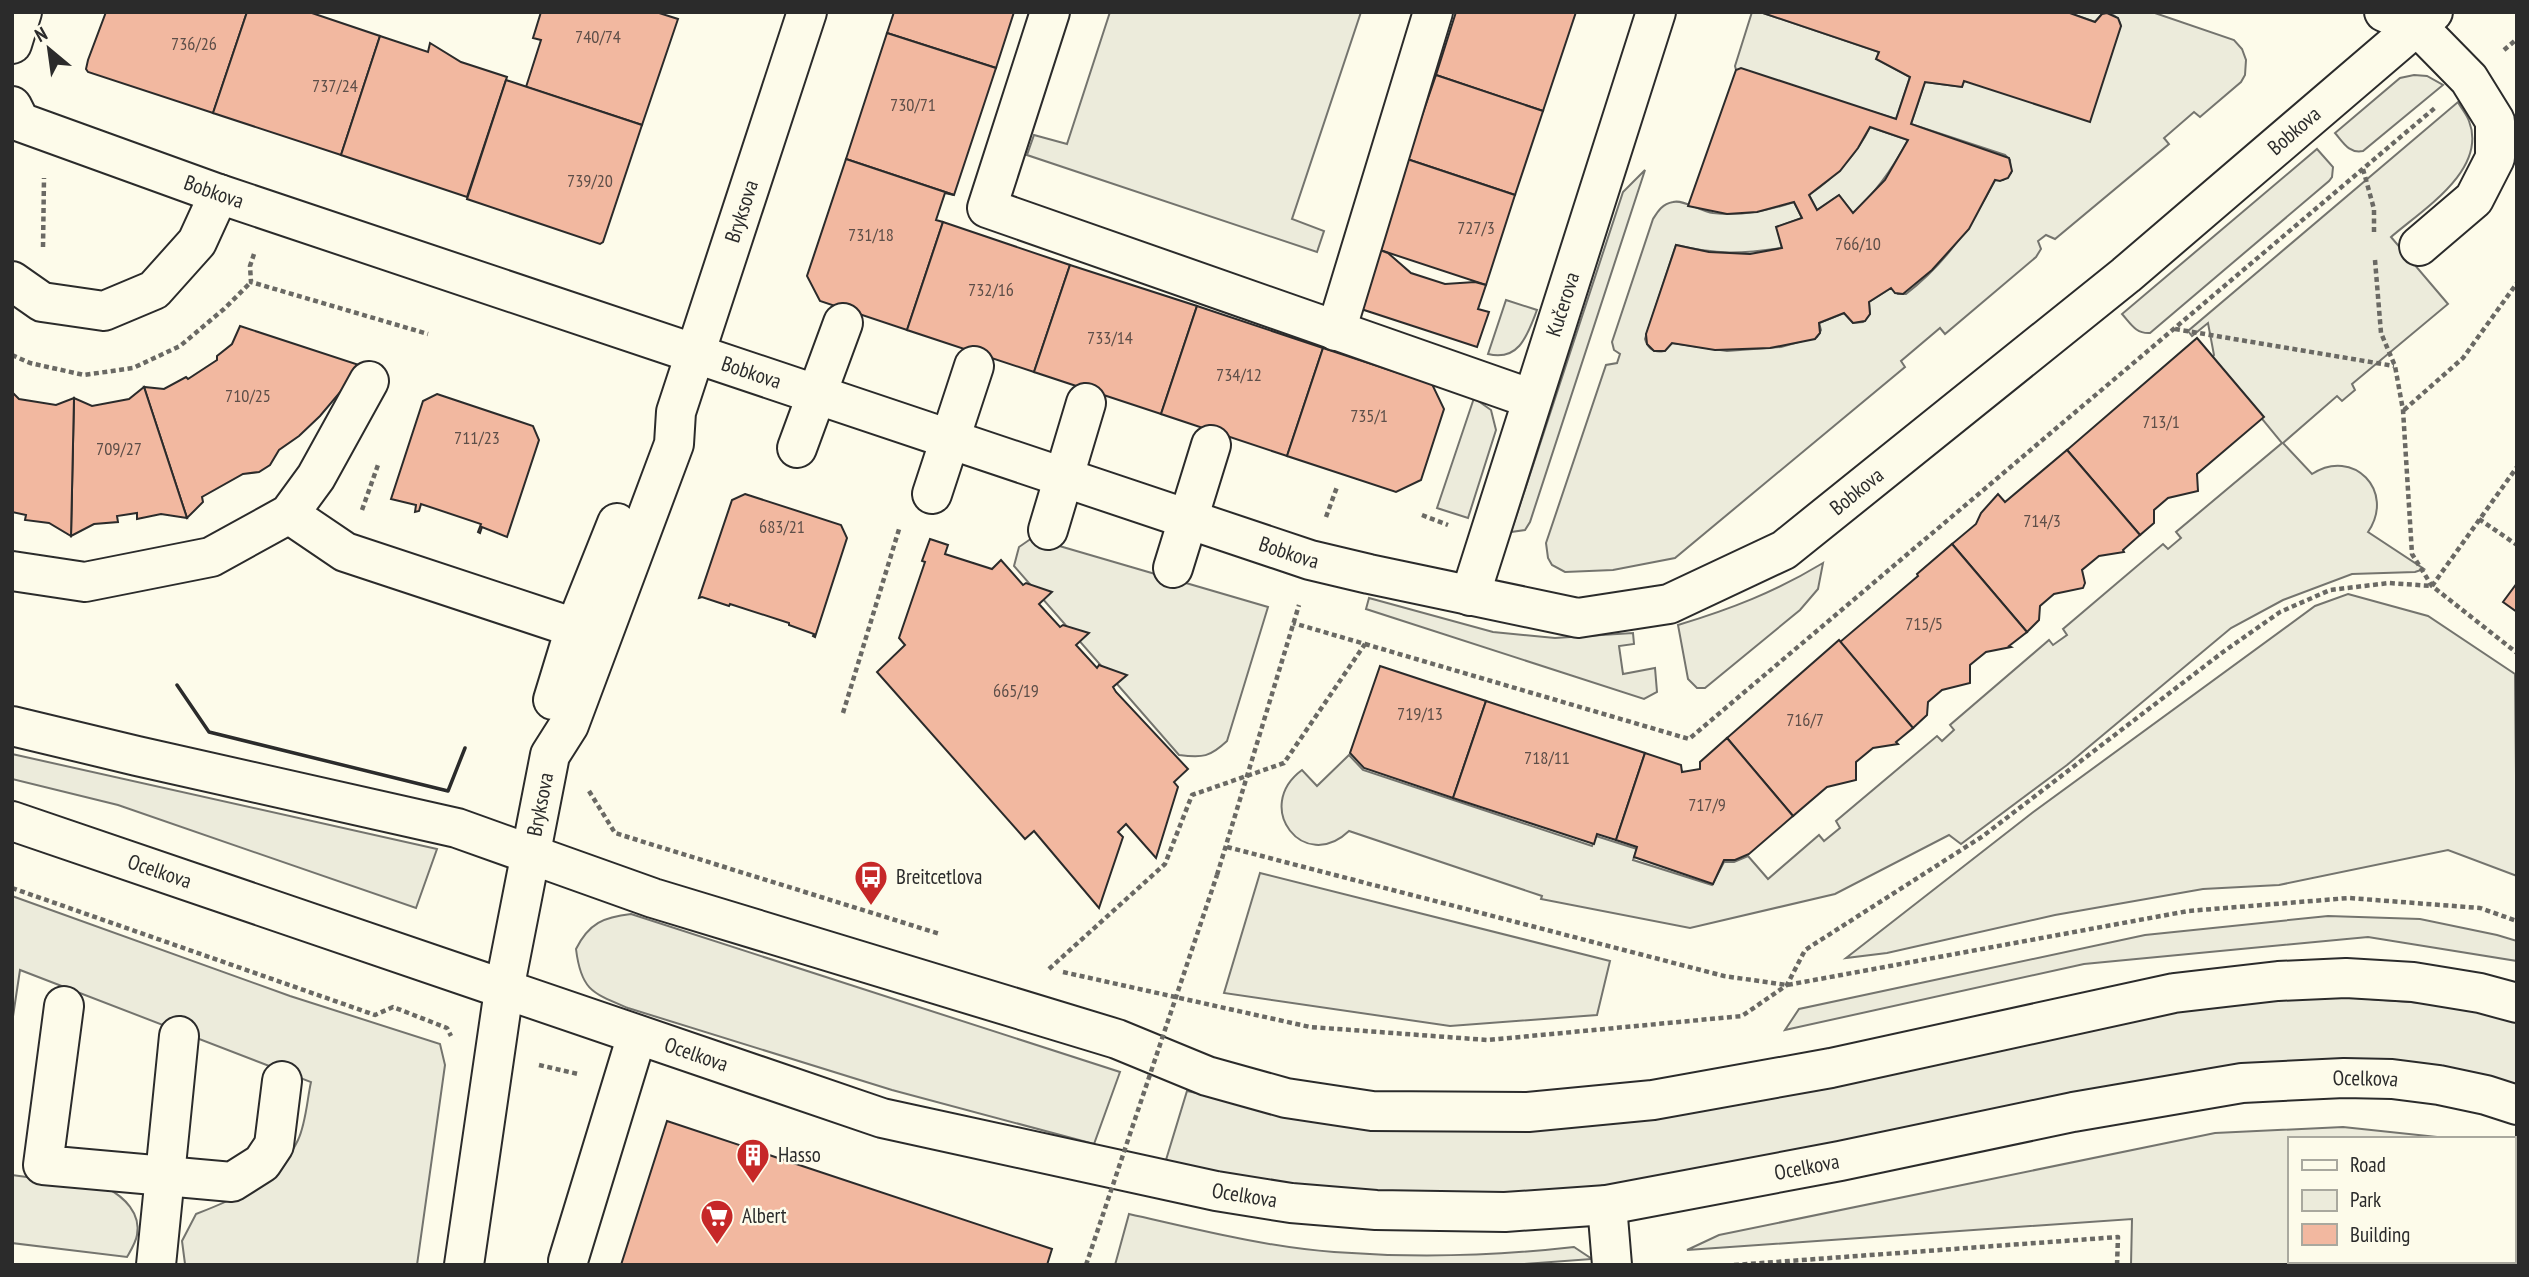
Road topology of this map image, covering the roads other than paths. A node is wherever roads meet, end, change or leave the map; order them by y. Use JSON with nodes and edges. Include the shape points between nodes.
{"nodes":[{"id":1,"x":22,"y":12,"type":"edge"},
{"id":2,"x":807,"y":12,"type":"edge"},
{"id":3,"x":1050,"y":12,"type":"edge"},
{"id":4,"x":1433,"y":12,"type":"edge"},
{"id":5,"x":1656,"y":12,"type":"edge"},
{"id":6,"x":2411,"y":17,"type":"edge"},
{"id":7,"x":12,"y":44,"type":"edge"},
{"id":8,"x":12,"y":106,"type":"edge"},
{"id":9,"x":219,"y":194,"type":"junction"},
{"id":10,"x":2419,"y":246,"type":"dead end"},
{"id":11,"x":27,"y":292,"type":"edge"},
{"id":12,"x":843,"y":323,"type":"dead end"},
{"id":13,"x":1336,"y":331,"type":"junction"},
{"id":14,"x":697,"y":353,"type":"junction"},
{"id":15,"x":974,"y":366,"type":"dead end"},
{"id":16,"x":369,"y":381,"type":"dead end"},
{"id":17,"x":817,"y":394,"type":"junction"},
{"id":18,"x":1532,"y":399,"type":"junction"},
{"id":19,"x":1086,"y":403,"type":"dead end"},
{"id":20,"x":676,"y":412,"type":"junction"},
{"id":21,"x":951,"y":439,"type":"junction"},
{"id":22,"x":1211,"y":445,"type":"dead end"},
{"id":23,"x":797,"y":448,"type":"dead end"},
{"id":24,"x":1064,"y":477,"type":"junction"},
{"id":25,"x":918,"y":504,"type":"road end"},
{"id":26,"x":289,"y":514,"type":"junction"},
{"id":27,"x":1188,"y":519,"type":"junction"},
{"id":28,"x":1048,"y":530,"type":"dead end"},
{"id":29,"x":1173,"y":568,"type":"dead end"},
{"id":30,"x":12,"y":571,"type":"edge"},
{"id":31,"x":1471,"y":596,"type":"junction"},
{"id":32,"x":575,"y":628,"type":"junction"},
{"id":33,"x":12,"y":726,"type":"edge"},
{"id":34,"x":550,"y":755,"type":"junction"},
{"id":35,"x":12,"y":821,"type":"edge"},
{"id":36,"x":531,"y":855,"type":"junction"},
{"id":37,"x":504,"y":990,"type":"junction"},
{"id":38,"x":2517,"y":1003,"type":"edge"},
{"id":39,"x":64,"y":1006,"type":"dead end"},
{"id":40,"x":637,"y":1035,"type":"junction"},
{"id":41,"x":179,"y":1036,"type":"dead end"},
{"id":42,"x":282,"y":1081,"type":"dead end"},
{"id":43,"x":2517,"y":1105,"type":"edge"},
{"id":44,"x":165,"y":1176,"type":"junction"},
{"id":45,"x":1607,"y":1205,"type":"junction"},
{"id":46,"x":568,"y":1261,"type":"dead end"},
{"id":47,"x":156,"y":1265,"type":"edge"},
{"id":48,"x":464,"y":1265,"type":"edge"},
{"id":49,"x":1612,"y":1265,"type":"edge"}],
"edges":[{"from":1,"to":7,"type":"street"},
{"from":2,"to":14,"type":"street","name":"Bryksova"},
{"from":3,"to":13,"type":"street","via":[[987,208]]},
{"from":4,"to":13,"type":"street"},
{"from":5,"to":18,"type":"street","name":"Kučerova"},
{"from":6,"to":10,"type":"street","via":[[2469,79],[2495,121],[2495,158],[2474,199]]},
{"from":6,"to":31,"type":"street","name":"Bobkova","via":[[2126,275],[1784,551],[1669,604],[1578,618]]},
{"from":8,"to":9,"type":"street","name":"Bobkova","via":[[20,122]]},
{"from":9,"to":11,"type":"street","via":[[197,242],[154,290],[104,311]]},
{"from":9,"to":14,"type":"street","name":"Bobkova"},
{"from":12,"to":17,"type":"street"},
{"from":13,"to":18,"type":"street"},
{"from":14,"to":17,"type":"street","name":"Bobkova"},
{"from":14,"to":20,"type":"street","name":"Bryksova"},
{"from":15,"to":21,"type":"street"},
{"from":16,"to":26,"type":"street","via":[[316,477]]},
{"from":17,"to":21,"type":"street","name":"Bobkova"},
{"from":17,"to":23,"type":"street"},
{"from":18,"to":31,"type":"street","name":"Kučerova"},
{"from":19,"to":24,"type":"street"},
{"from":20,"to":32,"type":"street","name":"Bryksova","via":[[650,441]]},
{"from":20,"to":34,"type":"street","name":"Bryksova","via":[[674,444],[569,725]]},
{"from":21,"to":24,"type":"street","name":"Bobkova"},
{"from":21,"to":25,"type":"street"},
{"from":22,"to":27,"type":"street"},
{"from":24,"to":27,"type":"street","name":"Bobkova"},
{"from":24,"to":28,"type":"street"},
{"from":26,"to":30,"type":"street","via":[[211,556],[161,567],[85,582]]},
{"from":26,"to":32,"type":"street","via":[[345,552]]},
{"from":27,"to":29,"type":"street"},
{"from":27,"to":31,"type":"street","name":"Bobkova","via":[[1310,560]]},
{"from":32,"to":34,"type":"street","name":"Bryksova","via":[[547,722]]},
{"from":33,"to":36,"type":"street","via":[[457,828]]},
{"from":34,"to":36,"type":"street","name":"Bryksova"},
{"from":35,"to":37,"type":"street","name":"Ocelkova"},
{"from":36,"to":37,"type":"street"},
{"from":36,"to":38,"type":"street","via":[[653,898],[1117,1039],[1207,1076],[1286,1098],[1372,1111],[1528,1112],[1653,1100],[1831,1068],[2174,993],[2278,981],[2346,978],[2413,982]]},
{"from":37,"to":40,"type":"street","name":"Ocelkova"},
{"from":37,"to":48,"type":"street"},
{"from":39,"to":44,"type":"street","via":[[43,1165]]},
{"from":40,"to":45,"type":"street","name":"Ocelkova","via":[[882,1118],[1216,1191],[1376,1210],[1505,1212]]},
{"from":40,"to":46,"type":"street"},
{"from":41,"to":44,"type":"street"},
{"from":42,"to":44,"type":"street","via":[[274,1145],[262,1163],[232,1182]]},
{"from":43,"to":45,"type":"street","name":"Ocelkova","via":[[2439,1085],[2392,1079],[2242,1083]]},
{"from":44,"to":47,"type":"street"},
{"from":45,"to":49,"type":"street"}]}
